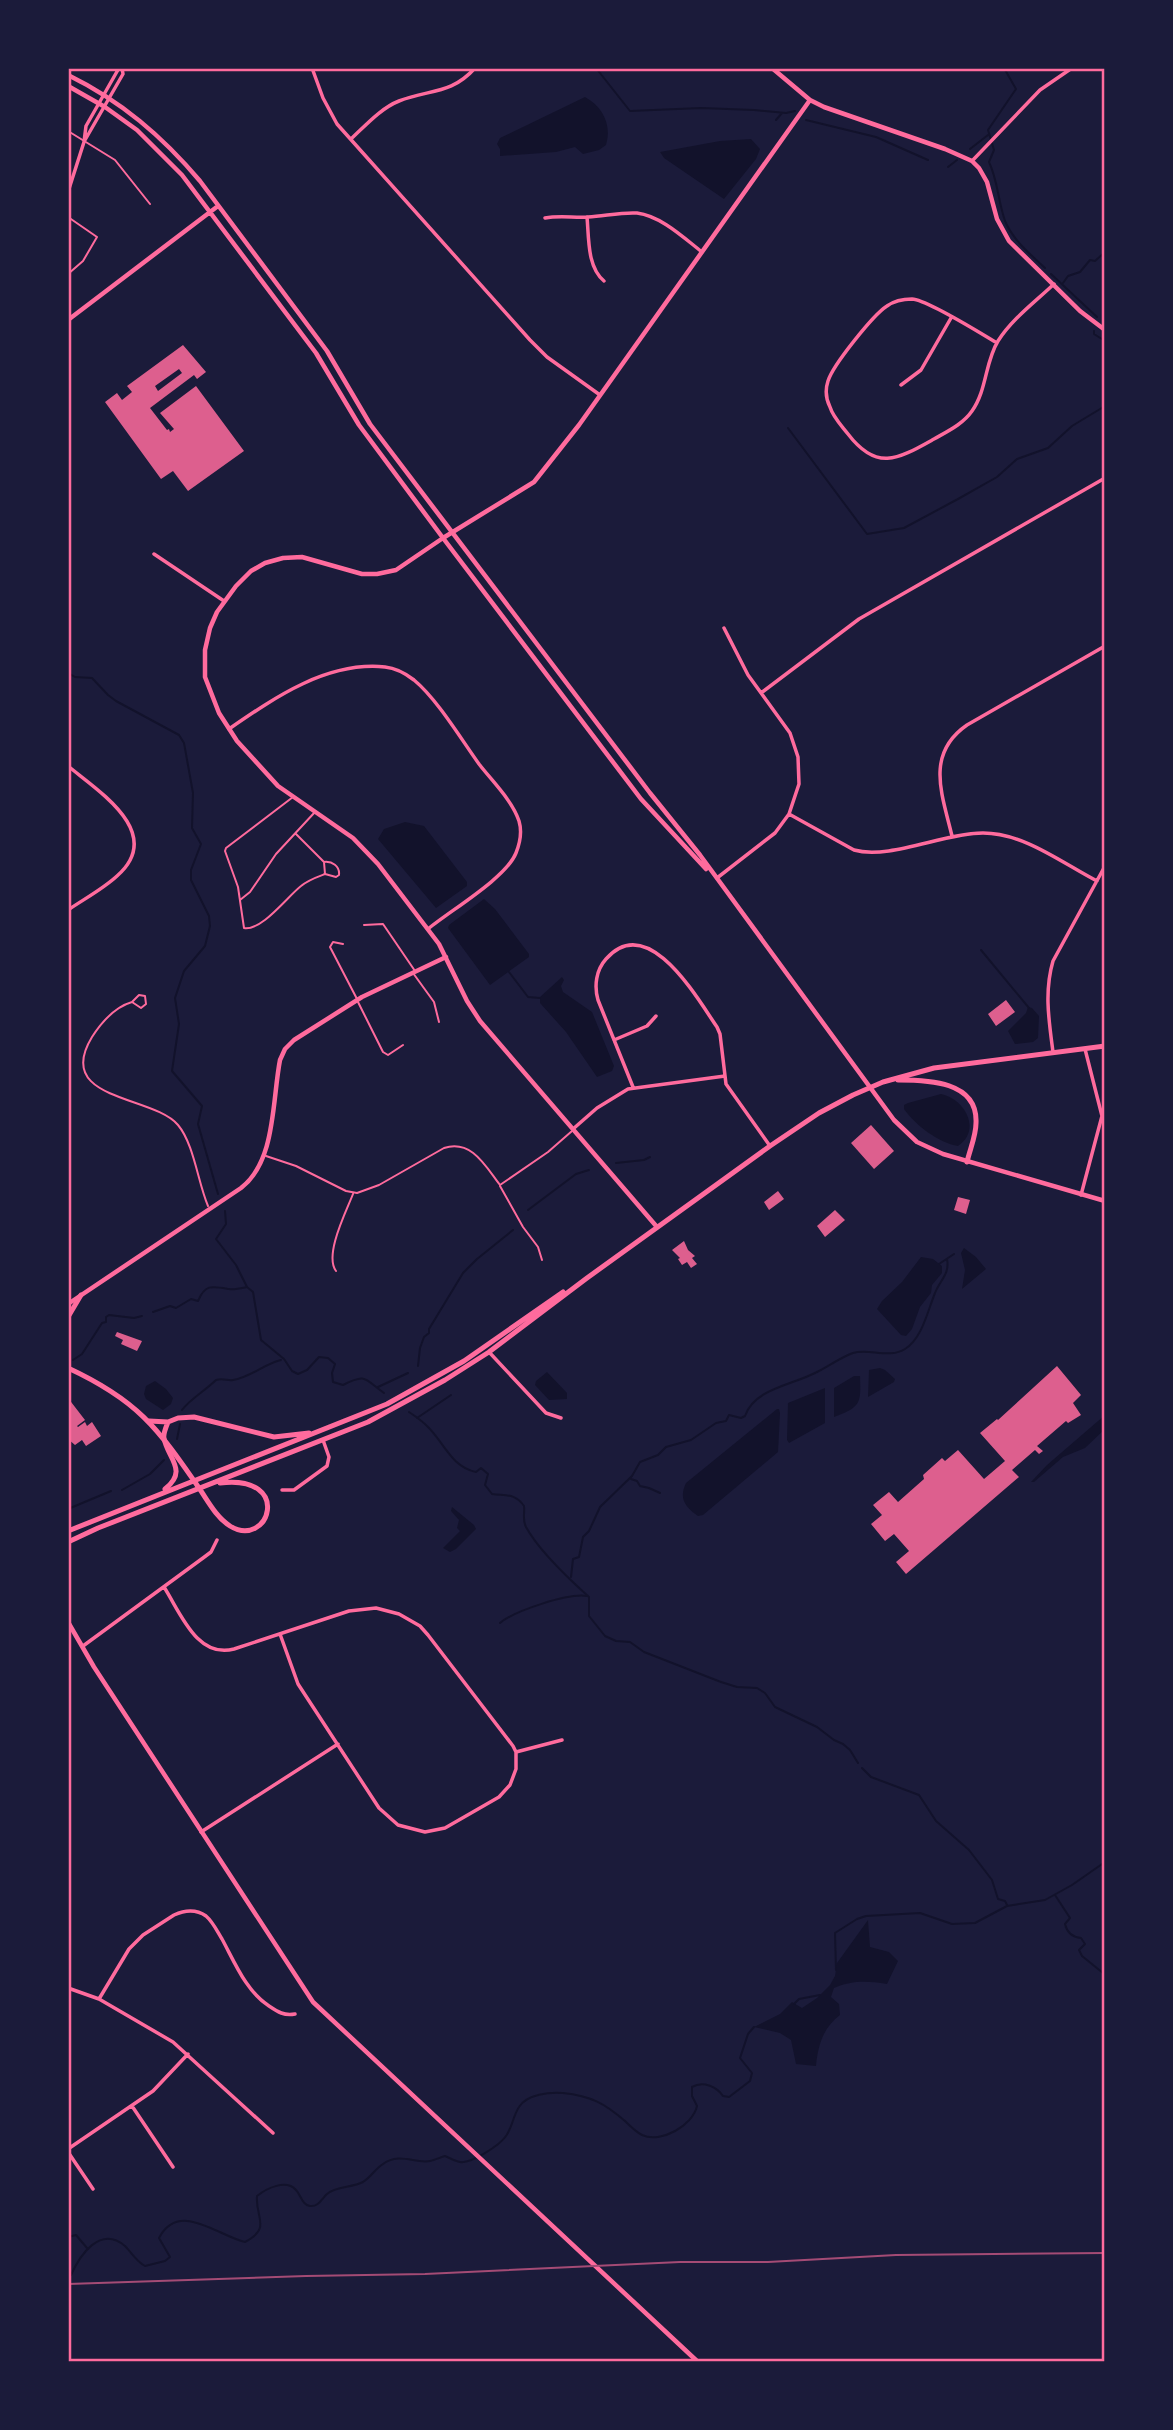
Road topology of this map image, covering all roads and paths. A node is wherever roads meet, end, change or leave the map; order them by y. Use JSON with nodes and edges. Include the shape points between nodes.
{"nodes":[{"id":1,"x":121,"y":68,"type":"edge"},
{"id":2,"x":312,"y":68,"type":"edge"},
{"id":3,"x":475,"y":68,"type":"edge"},
{"id":4,"x":772,"y":68,"type":"edge"},
{"id":5,"x":1072,"y":68,"type":"edge"},
{"id":6,"x":68,"y":75,"type":"edge"},
{"id":7,"x":68,"y":86,"type":"edge"},
{"id":8,"x":103,"y":93,"type":"junction"},
{"id":9,"x":110,"y":97,"type":"junction"},
{"id":10,"x":810,"y":100,"type":"junction"},
{"id":11,"x":98,"y":102,"type":"junction"},
{"id":12,"x":105,"y":107,"type":"junction"},
{"id":13,"x":68,"y":131,"type":"edge"},
{"id":14,"x":351,"y":139,"type":"junction"},
{"id":15,"x":84,"y":142,"type":"junction"},
{"id":16,"x":972,"y":162,"type":"junction"},
{"id":17,"x":68,"y":192,"type":"edge"},
{"id":18,"x":150,"y":204,"type":"dead end"},
{"id":19,"x":218,"y":205,"type":"junction"},
{"id":20,"x":210,"y":212,"type":"junction"},
{"id":21,"x":68,"y":217,"type":"edge"},
{"id":22,"x":587,"y":217,"type":"junction"},
{"id":23,"x":545,"y":218,"type":"dead end"},
{"id":24,"x":702,"y":252,"type":"junction"},
{"id":25,"x":68,"y":274,"type":"edge"},
{"id":26,"x":604,"y":281,"type":"dead end"},
{"id":27,"x":1054,"y":284,"type":"junction"},
{"id":28,"x":951,"y":318,"type":"junction"},
{"id":29,"x":68,"y":320,"type":"edge"},
{"id":30,"x":1105,"y":330,"type":"edge"},
{"id":31,"x":997,"y":343,"type":"junction"},
{"id":32,"x":901,"y":385,"type":"dead end"},
{"id":33,"x":600,"y":395,"type":"junction"},
{"id":34,"x":1105,"y":478,"type":"edge"},
{"id":35,"x":452,"y":533,"type":"junction"},
{"id":36,"x":443,"y":538,"type":"junction"},
{"id":37,"x":154,"y":554,"type":"dead end"},
{"id":38,"x":225,"y":601,"type":"junction"},
{"id":39,"x":724,"y":628,"type":"dead end"},
{"id":40,"x":1105,"y":646,"type":"edge"},
{"id":41,"x":761,"y":693,"type":"junction"},
{"id":42,"x":229,"y":729,"type":"junction"},
{"id":43,"x":68,"y":766,"type":"edge"},
{"id":44,"x":293,"y":797,"type":"junction"},
{"id":45,"x":316,"y":811,"type":"junction"},
{"id":46,"x":789,"y":814,"type":"junction"},
{"id":47,"x":295,"y":833,"type":"junction"},
{"id":48,"x":952,"y":836,"type":"junction"},
{"id":49,"x":324,"y":862,"type":"junction"},
{"id":50,"x":1105,"y":866,"type":"edge"},
{"id":51,"x":326,"y":874,"type":"junction"},
{"id":52,"x":714,"y":877,"type":"junction"},
{"id":53,"x":1097,"y":881,"type":"junction"},
{"id":54,"x":240,"y":900,"type":"junction"},
{"id":55,"x":68,"y":911,"type":"edge"},
{"id":56,"x":364,"y":925,"type":"dead end"},
{"id":57,"x":428,"y":929,"type":"junction"},
{"id":58,"x":343,"y":944,"type":"dead end"},
{"id":59,"x":446,"y":957,"type":"junction"},
{"id":60,"x":414,"y":972,"type":"junction"},
{"id":61,"x":357,"y":1000,"type":"junction"},
{"id":62,"x":132,"y":1002,"type":"dead end"},
{"id":63,"x":656,"y":1016,"type":"dead end"},
{"id":64,"x":439,"y":1022,"type":"dead end"},
{"id":65,"x":614,"y":1040,"type":"junction"},
{"id":66,"x":403,"y":1045,"type":"dead end"},
{"id":67,"x":1105,"y":1046,"type":"edge"},
{"id":68,"x":1086,"y":1049,"type":"junction"},
{"id":69,"x":1053,"y":1052,"type":"junction"},
{"id":70,"x":725,"y":1076,"type":"junction"},
{"id":71,"x":892,"y":1080,"type":"junction"},
{"id":72,"x":633,"y":1087,"type":"junction"},
{"id":73,"x":869,"y":1087,"type":"junction"},
{"id":74,"x":573,"y":1129,"type":"junction"},
{"id":75,"x":770,"y":1146,"type":"junction"},
{"id":76,"x":265,"y":1156,"type":"junction"},
{"id":77,"x":967,"y":1161,"type":"junction"},
{"id":78,"x":500,"y":1185,"type":"junction"},
{"id":79,"x":353,"y":1193,"type":"junction"},
{"id":80,"x":1082,"y":1195,"type":"junction"},
{"id":81,"x":1105,"y":1201,"type":"edge"},
{"id":82,"x":209,"y":1210,"type":"junction"},
{"id":83,"x":657,"y":1227,"type":"junction"},
{"id":84,"x":542,"y":1260,"type":"dead end"},
{"id":85,"x":335,"y":1271,"type":"dead end"},
{"id":86,"x":587,"y":1278,"type":"junction"},
{"id":87,"x":81,"y":1295,"type":"junction"},
{"id":88,"x":68,"y":1304,"type":"edge"},
{"id":89,"x":68,"y":1317,"type":"edge"},
{"id":90,"x":489,"y":1352,"type":"junction"},
{"id":91,"x":69,"y":1368,"type":"edge"},
{"id":92,"x":561,"y":1418,"type":"dead end"},
{"id":93,"x":149,"y":1421,"type":"junction"},
{"id":94,"x":168,"y":1422,"type":"junction"},
{"id":95,"x":319,"y":1432,"type":"junction"},
{"id":96,"x":164,"y":1438,"type":"junction"},
{"id":97,"x":323,"y":1440,"type":"junction"},
{"id":98,"x":194,"y":1480,"type":"junction"},
{"id":99,"x":209,"y":1484,"type":"junction"},
{"id":100,"x":199,"y":1488,"type":"junction"},
{"id":101,"x":282,"y":1490,"type":"dead end"},
{"id":102,"x":157,"y":1494,"type":"junction"},
{"id":103,"x":68,"y":1531,"type":"edge"},
{"id":104,"x":217,"y":1539,"type":"dead end"},
{"id":105,"x":68,"y":1542,"type":"edge"},
{"id":106,"x":164,"y":1587,"type":"junction"},
{"id":107,"x":68,"y":1622,"type":"edge"},
{"id":108,"x":280,"y":1634,"type":"junction"},
{"id":109,"x":82,"y":1647,"type":"junction"},
{"id":110,"x":562,"y":1740,"type":"dead end"},
{"id":111,"x":338,"y":1744,"type":"junction"},
{"id":112,"x":516,"y":1752,"type":"junction"},
{"id":113,"x":201,"y":1832,"type":"junction"},
{"id":114,"x":68,"y":1987,"type":"edge"},
{"id":115,"x":99,"y":1999,"type":"junction"},
{"id":116,"x":295,"y":2014,"type":"dead end"},
{"id":117,"x":188,"y":2054,"type":"junction"},
{"id":118,"x":132,"y":2106,"type":"junction"},
{"id":119,"x":273,"y":2133,"type":"dead end"},
{"id":120,"x":68,"y":2150,"type":"edge"},
{"id":121,"x":173,"y":2167,"type":"dead end"},
{"id":122,"x":93,"y":2189,"type":"dead end"},
{"id":123,"x":698,"y":2362,"type":"edge"}],
"edges":[{"from":1,"to":8,"type":"street"},
{"from":1,"to":9,"type":"street","via":[[123,74]]},
{"from":2,"to":14,"type":"street","via":[[331,116]]},
{"from":3,"to":14,"type":"street","via":[[453,86],[390,105]]},
{"from":4,"to":10,"type":"street"},
{"from":5,"to":16,"type":"street","via":[[1040,90]]},
{"from":6,"to":8,"type":"street"},
{"from":7,"to":11,"type":"street"},
{"from":8,"to":9,"type":"street"},
{"from":8,"to":11,"type":"street"},
{"from":9,"to":12,"type":"street"},
{"from":9,"to":19,"type":"street","via":[[164,141]]},
{"from":10,"to":16,"type":"street"},
{"from":10,"to":24,"type":"street"},
{"from":11,"to":12,"type":"street"},
{"from":11,"to":15,"type":"street"},
{"from":12,"to":15,"type":"street"},
{"from":12,"to":20,"type":"street","via":[[157,147]]},
{"from":13,"to":15,"type":"lane"},
{"from":14,"to":33,"type":"street","via":[[530,340]]},
{"from":15,"to":17,"type":"street"},
{"from":15,"to":18,"type":"lane","via":[[115,160]]},
{"from":16,"to":27,"type":"street","via":[[987,182],[1004,235]]},
{"from":19,"to":20,"type":"street"},
{"from":19,"to":35,"type":"street","via":[[327,351],[360,409]]},
{"from":20,"to":29,"type":"street"},
{"from":20,"to":36,"type":"street","via":[[316,353],[359,425]]},
{"from":21,"to":25,"type":"lane","via":[[97,237],[83,261]]},
{"from":22,"to":23,"type":"street"},
{"from":22,"to":24,"type":"street","via":[[644,215],[660,221]]},
{"from":22,"to":26,"type":"street","via":[[594,269]]},
{"from":24,"to":33,"type":"street"},
{"from":27,"to":30,"type":"street"},
{"from":27,"to":31,"type":"street"},
{"from":28,"to":31,"type":"street"},
{"from":28,"to":31,"type":"street","via":[[918,300],[891,303],[833,371],[826,391],[829,407],[864,452],[894,459],[958,425],[978,401]]},
{"from":28,"to":32,"type":"street","via":[[920,370]]},
{"from":33,"to":35,"type":"street","via":[[534,482]]},
{"from":34,"to":41,"type":"street","via":[[859,619]]},
{"from":35,"to":36,"type":"street"},
{"from":35,"to":52,"type":"street"},
{"from":36,"to":38,"type":"street","via":[[402,567],[377,575],[350,572],[311,558],[274,560],[251,571]]},
{"from":36,"to":52,"type":"street","via":[[641,799]]},
{"from":37,"to":38,"type":"street"},
{"from":38,"to":42,"type":"street","via":[[210,628],[204,664],[209,691]]},
{"from":39,"to":41,"type":"street"},
{"from":40,"to":48,"type":"street","via":[[951,737],[939,772]]},
{"from":41,"to":46,"type":"street","via":[[790,733],[798,757],[799,784]]},
{"from":42,"to":44,"type":"street","via":[[265,773]]},
{"from":42,"to":57,"type":"street","via":[[292,689],[333,673],[383,667],[418,684],[510,804],[520,828],[517,851],[506,869]]},
{"from":43,"to":55,"type":"street","via":[[121,811],[133,839],[123,870]]},
{"from":44,"to":45,"type":"street"},
{"from":44,"to":54,"type":"lane","via":[[226,848]]},
{"from":45,"to":47,"type":"lane"},
{"from":45,"to":57,"type":"street","via":[[361,846]]},
{"from":46,"to":48,"type":"street","via":[[864,852]]},
{"from":46,"to":52,"type":"street","via":[[775,833]]},
{"from":47,"to":49,"type":"lane"},
{"from":47,"to":54,"type":"lane"},
{"from":48,"to":53,"type":"street","via":[[982,833],[1017,839]]},
{"from":49,"to":51,"type":"lane"},
{"from":49,"to":51,"type":"lane","via":[[331,862],[340,872],[336,877]]},
{"from":50,"to":53,"type":"street"},
{"from":51,"to":54,"type":"lane","via":[[305,883],[250,929],[242,924]]},
{"from":52,"to":73,"type":"street"},
{"from":53,"to":69,"type":"street","via":[[1049,976]]},
{"from":56,"to":60,"type":"lane","via":[[383,924]]},
{"from":57,"to":59,"type":"street"},
{"from":58,"to":61,"type":"lane","via":[[333,942],[330,947]]},
{"from":59,"to":60,"type":"street"},
{"from":59,"to":74,"type":"street","via":[[480,1021]]},
{"from":60,"to":61,"type":"street"},
{"from":60,"to":64,"type":"lane","via":[[434,1002]]},
{"from":61,"to":66,"type":"lane","via":[[383,1052],[388,1055]]},
{"from":61,"to":76,"type":"street","via":[[285,1049]]},
{"from":62,"to":82,"type":"lane","via":[[97,1030],[84,1053],[86,1072],[103,1092],[159,1110],[176,1123]]},
{"from":63,"to":65,"type":"street","via":[[648,1026]]},
{"from":65,"to":70,"type":"street","via":[[596,993],[596,979],[616,951],[646,947],[668,961],[717,1027]]},
{"from":65,"to":72,"type":"street"},
{"from":67,"to":68,"type":"main road"},
{"from":68,"to":69,"type":"main road"},
{"from":68,"to":80,"type":"street","via":[[1102,1116]]},
{"from":69,"to":71,"type":"main road","via":[[934,1068]]},
{"from":70,"to":72,"type":"street"},
{"from":70,"to":75,"type":"street","via":[[734,1098]]},
{"from":71,"to":73,"type":"main road"},
{"from":71,"to":77,"type":"main road","via":[[941,1082],[968,1099],[976,1124]]},
{"from":72,"to":74,"type":"street"},
{"from":73,"to":75,"type":"main road"},
{"from":73,"to":77,"type":"street","via":[[917,1142]]},
{"from":74,"to":78,"type":"lane"},
{"from":74,"to":83,"type":"street"},
{"from":75,"to":83,"type":"main road"},
{"from":76,"to":79,"type":"lane"},
{"from":76,"to":82,"type":"street","via":[[249,1182]]},
{"from":77,"to":80,"type":"street"},
{"from":78,"to":79,"type":"lane","via":[[478,1156],[452,1145],[369,1190]]},
{"from":78,"to":84,"type":"lane"},
{"from":79,"to":85,"type":"lane","via":[[333,1250]]},
{"from":80,"to":81,"type":"street"},
{"from":82,"to":87,"type":"street"},
{"from":83,"to":86,"type":"main road"},
{"from":86,"to":90,"type":"main road"},
{"from":86,"to":95,"type":"main road","via":[[442,1374],[387,1404]]},
{"from":87,"to":88,"type":"street"},
{"from":87,"to":89,"type":"main road"},
{"from":90,"to":92,"type":"street","via":[[546,1413]]},
{"from":90,"to":97,"type":"main road","via":[[396,1408]]},
{"from":91,"to":93,"type":"main road","via":[[114,1391]]},
{"from":93,"to":94,"type":"main road"},
{"from":93,"to":96,"type":"main road"},
{"from":94,"to":95,"type":"main road","via":[[194,1417],[274,1437]]},
{"from":94,"to":96,"type":"main road"},
{"from":95,"to":98,"type":"main road"},
{"from":96,"to":98,"type":"main road"},
{"from":96,"to":102,"type":"main road","via":[[176,1475]]},
{"from":97,"to":99,"type":"main road"},
{"from":97,"to":101,"type":"street","via":[[327,1466],[294,1490]]},
{"from":98,"to":100,"type":"main road"},
{"from":98,"to":102,"type":"main road"},
{"from":99,"to":100,"type":"main road"},
{"from":99,"to":100,"type":"main road","via":[[241,1481],[260,1490],[268,1509],[263,1521],[245,1531],[232,1527]]},
{"from":100,"to":105,"type":"main road"},
{"from":102,"to":103,"type":"main road"},
{"from":104,"to":106,"type":"street","via":[[211,1552]]},
{"from":106,"to":108,"type":"street","via":[[201,1643],[213,1650],[227,1651]]},
{"from":106,"to":109,"type":"street"},
{"from":107,"to":109,"type":"street"},
{"from":108,"to":111,"type":"street","via":[[293,1674]]},
{"from":108,"to":112,"type":"street","via":[[358,1609],[399,1614],[428,1635]]},
{"from":109,"to":113,"type":"street"},
{"from":110,"to":112,"type":"street"},
{"from":111,"to":112,"type":"street","via":[[384,1814],[407,1829],[425,1832],[453,1825],[499,1797],[514,1778]]},
{"from":111,"to":113,"type":"street"},
{"from":113,"to":123,"type":"street","via":[[313,2002]]},
{"from":114,"to":115,"type":"street"},
{"from":115,"to":116,"type":"street","via":[[135,1942],[187,1911],[211,1921],[259,1999],[280,2013]]},
{"from":115,"to":117,"type":"street"},
{"from":117,"to":118,"type":"street","via":[[160,2085]]},
{"from":117,"to":119,"type":"street"},
{"from":118,"to":120,"type":"street"},
{"from":118,"to":121,"type":"street"},
{"from":120,"to":122,"type":"street"}]}
